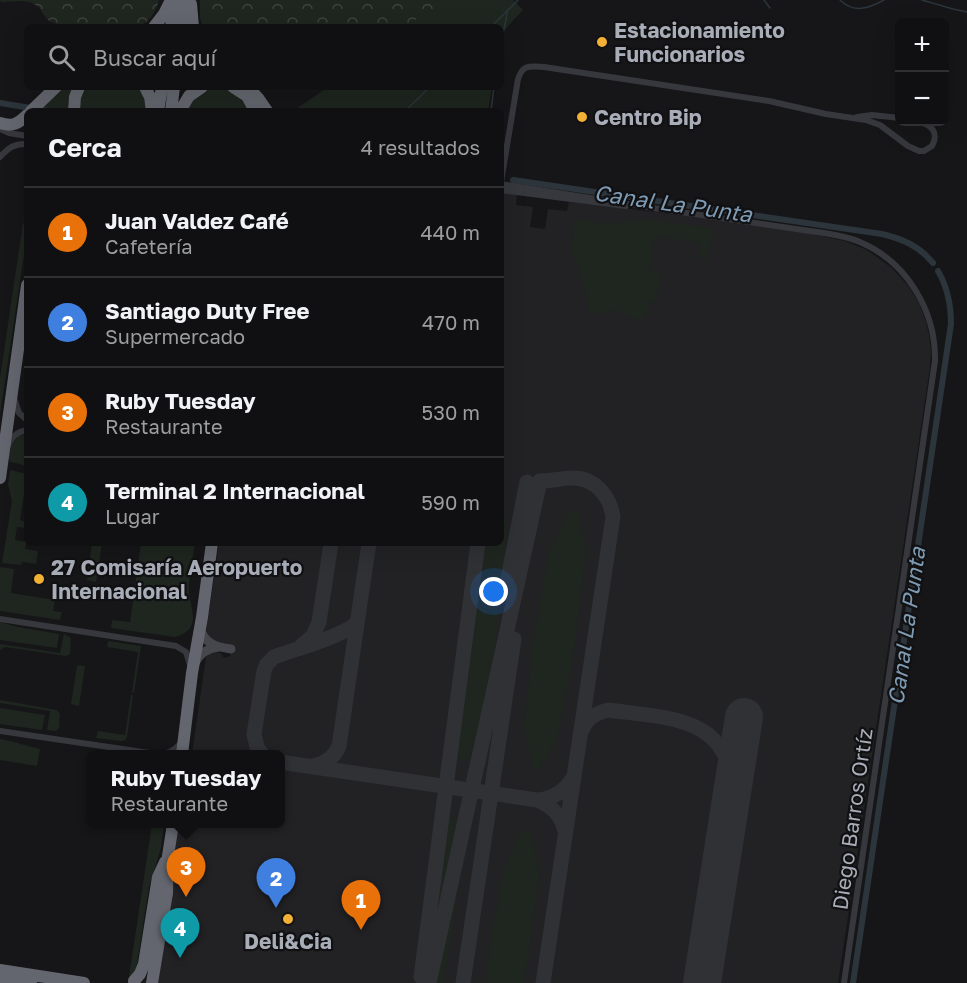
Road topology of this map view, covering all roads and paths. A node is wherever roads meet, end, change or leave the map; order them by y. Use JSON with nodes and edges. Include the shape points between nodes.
{"nodes":[{"id":1,"x":173,"y":0,"type":"edge"},
{"id":2,"x":188,"y":0,"type":"edge"},
{"id":3,"x":156,"y":24,"type":"edge"},
{"id":4,"x":171,"y":24,"type":"edge"},
{"id":5,"x":183,"y":24,"type":"edge"},
{"id":6,"x":193,"y":24,"type":"edge"},
{"id":7,"x":53,"y":90,"type":"edge"},
{"id":8,"x":78,"y":90,"type":"edge"},
{"id":9,"x":147,"y":90,"type":"edge"},
{"id":10,"x":162,"y":90,"type":"edge"},
{"id":11,"x":174,"y":90,"type":"edge"},
{"id":12,"x":198,"y":90,"type":"edge"},
{"id":13,"x":238,"y":90,"type":"edge"},
{"id":14,"x":251,"y":90,"type":"edge"},
{"id":15,"x":34,"y":108,"type":"edge"},
{"id":16,"x":74,"y":108,"type":"edge"},
{"id":17,"x":152,"y":108,"type":"edge"},
{"id":18,"x":158,"y":108,"type":"edge"},
{"id":19,"x":171,"y":108,"type":"edge"},
{"id":20,"x":182,"y":108,"type":"edge"},
{"id":21,"x":253,"y":108,"type":"edge"},
{"id":22,"x":265,"y":108,"type":"edge"},
{"id":23,"x":895,"y":117,"type":"edge"},
{"id":24,"x":24,"y":118,"type":"edge"},
{"id":25,"x":854,"y":118,"type":"junction"},
{"id":26,"x":0,"y":123,"type":"edge"},
{"id":27,"x":930,"y":126,"type":"edge"},
{"id":28,"x":0,"y":129,"type":"edge"},
{"id":29,"x":24,"y":135,"type":"edge"},
{"id":30,"x":24,"y":144,"type":"edge"},
{"id":31,"x":0,"y":157,"type":"edge"},
{"id":32,"x":504,"y":165,"type":"edge"},
{"id":33,"x":504,"y":183,"type":"edge"},
{"id":34,"x":504,"y":190,"type":"edge"},
{"id":35,"x":666,"y":210,"type":"junction"},
{"id":36,"x":24,"y":305,"type":"edge"},
{"id":37,"x":24,"y":337,"type":"edge"},
{"id":38,"x":24,"y":353,"type":"edge"},
{"id":39,"x":14,"y":372,"type":"junction"},
{"id":40,"x":13,"y":386,"type":"junction"},
{"id":41,"x":24,"y":418,"type":"edge"},
{"id":42,"x":24,"y":431,"type":"edge"},
{"id":43,"x":1,"y":473,"type":"edge"},
{"id":44,"x":0,"y":478,"type":"edge"},
{"id":45,"x":212,"y":546,"type":"edge"},
{"id":46,"x":0,"y":620,"type":"edge"},
{"id":47,"x":200,"y":627,"type":"junction"},
{"id":48,"x":219,"y":647,"type":"junction"},
{"id":49,"x":231,"y":649,"type":"dead end"},
{"id":50,"x":193,"y":669,"type":"junction"},
{"id":51,"x":0,"y":731,"type":"edge"},
{"id":52,"x":185,"y":734,"type":"junction"},
{"id":53,"x":132,"y":750,"type":"edge"},
{"id":54,"x":173,"y":750,"type":"edge"},
{"id":55,"x":183,"y":750,"type":"edge"},
{"id":56,"x":172,"y":828,"type":"edge"},
{"id":57,"x":168,"y":856,"type":"junction"},
{"id":58,"x":0,"y":970,"type":"edge"},
{"id":59,"x":0,"y":978,"type":"edge"},
{"id":60,"x":134,"y":981,"type":"dead end"},
{"id":61,"x":33,"y":983,"type":"edge"},
{"id":62,"x":84,"y":983,"type":"edge"},
{"id":63,"x":152,"y":983,"type":"edge"},
{"id":64,"x":844,"y":983,"type":"edge"}],
"edges":[{"from":1,"to":3,"type":"highway"},
{"from":1,"to":4,"type":"highway"},
{"from":2,"to":5,"type":"highway"},
{"from":2,"to":6,"type":"highway"},
{"from":7,"to":15,"type":"highway"},
{"from":8,"to":16,"type":"highway"},
{"from":9,"to":17,"type":"highway"},
{"from":10,"to":18,"type":"highway"},
{"from":11,"to":19,"type":"highway"},
{"from":12,"to":20,"type":"highway"},
{"from":13,"to":21,"type":"highway","via":[[247,96]]},
{"from":14,"to":22,"type":"highway"},
{"from":23,"to":25,"type":"street"},
{"from":24,"to":26,"type":"highway","via":[[15,125]]},
{"from":25,"to":27,"type":"street","via":[[880,125],[919,151],[932,146],[935,137]]},
{"from":25,"to":32,"type":"street","via":[[769,101],[527,66],[518,79]]},
{"from":28,"to":29,"type":"street"},
{"from":30,"to":31,"type":"street","via":[[13,146]]},
{"from":33,"to":35,"type":"street","name":"Diego Barros Ortíz"},
{"from":34,"to":35,"type":"street","name":"Diego Barros Ortíz"},
{"from":35,"to":64,"type":"street","name":"Diego Barros Ortíz","via":[[824,232],[860,242],[884,256],[905,276],[925,306],[932,327],[935,361]]},
{"from":36,"to":39,"type":"highway"},
{"from":37,"to":39,"type":"highway"},
{"from":38,"to":40,"type":"highway"},
{"from":39,"to":40,"type":"highway"},
{"from":40,"to":41,"type":"street","via":[[17,409]]},
{"from":40,"to":43,"type":"highway"},
{"from":42,"to":43,"type":"street","via":[[11,440]]},
{"from":43,"to":44,"type":"highway"},
{"from":45,"to":47,"type":"highway"},
{"from":46,"to":50,"type":"street","via":[[176,646],[188,655]]},
{"from":47,"to":48,"type":"street","via":[[206,640]]},
{"from":47,"to":50,"type":"highway"},
{"from":48,"to":49,"type":"street"},
{"from":48,"to":50,"type":"street","via":[[202,653]]},
{"from":50,"to":52,"type":"highway"},
{"from":51,"to":53,"type":"street"},
{"from":52,"to":54,"type":"street"},
{"from":52,"to":55,"type":"highway"},
{"from":56,"to":57,"type":"highway"},
{"from":57,"to":60,"type":"highway","via":[[158,877],[144,964]]},
{"from":57,"to":63,"type":"highway","via":[[167,893]]},
{"from":58,"to":62,"type":"highway"},
{"from":59,"to":61,"type":"highway"}]}
